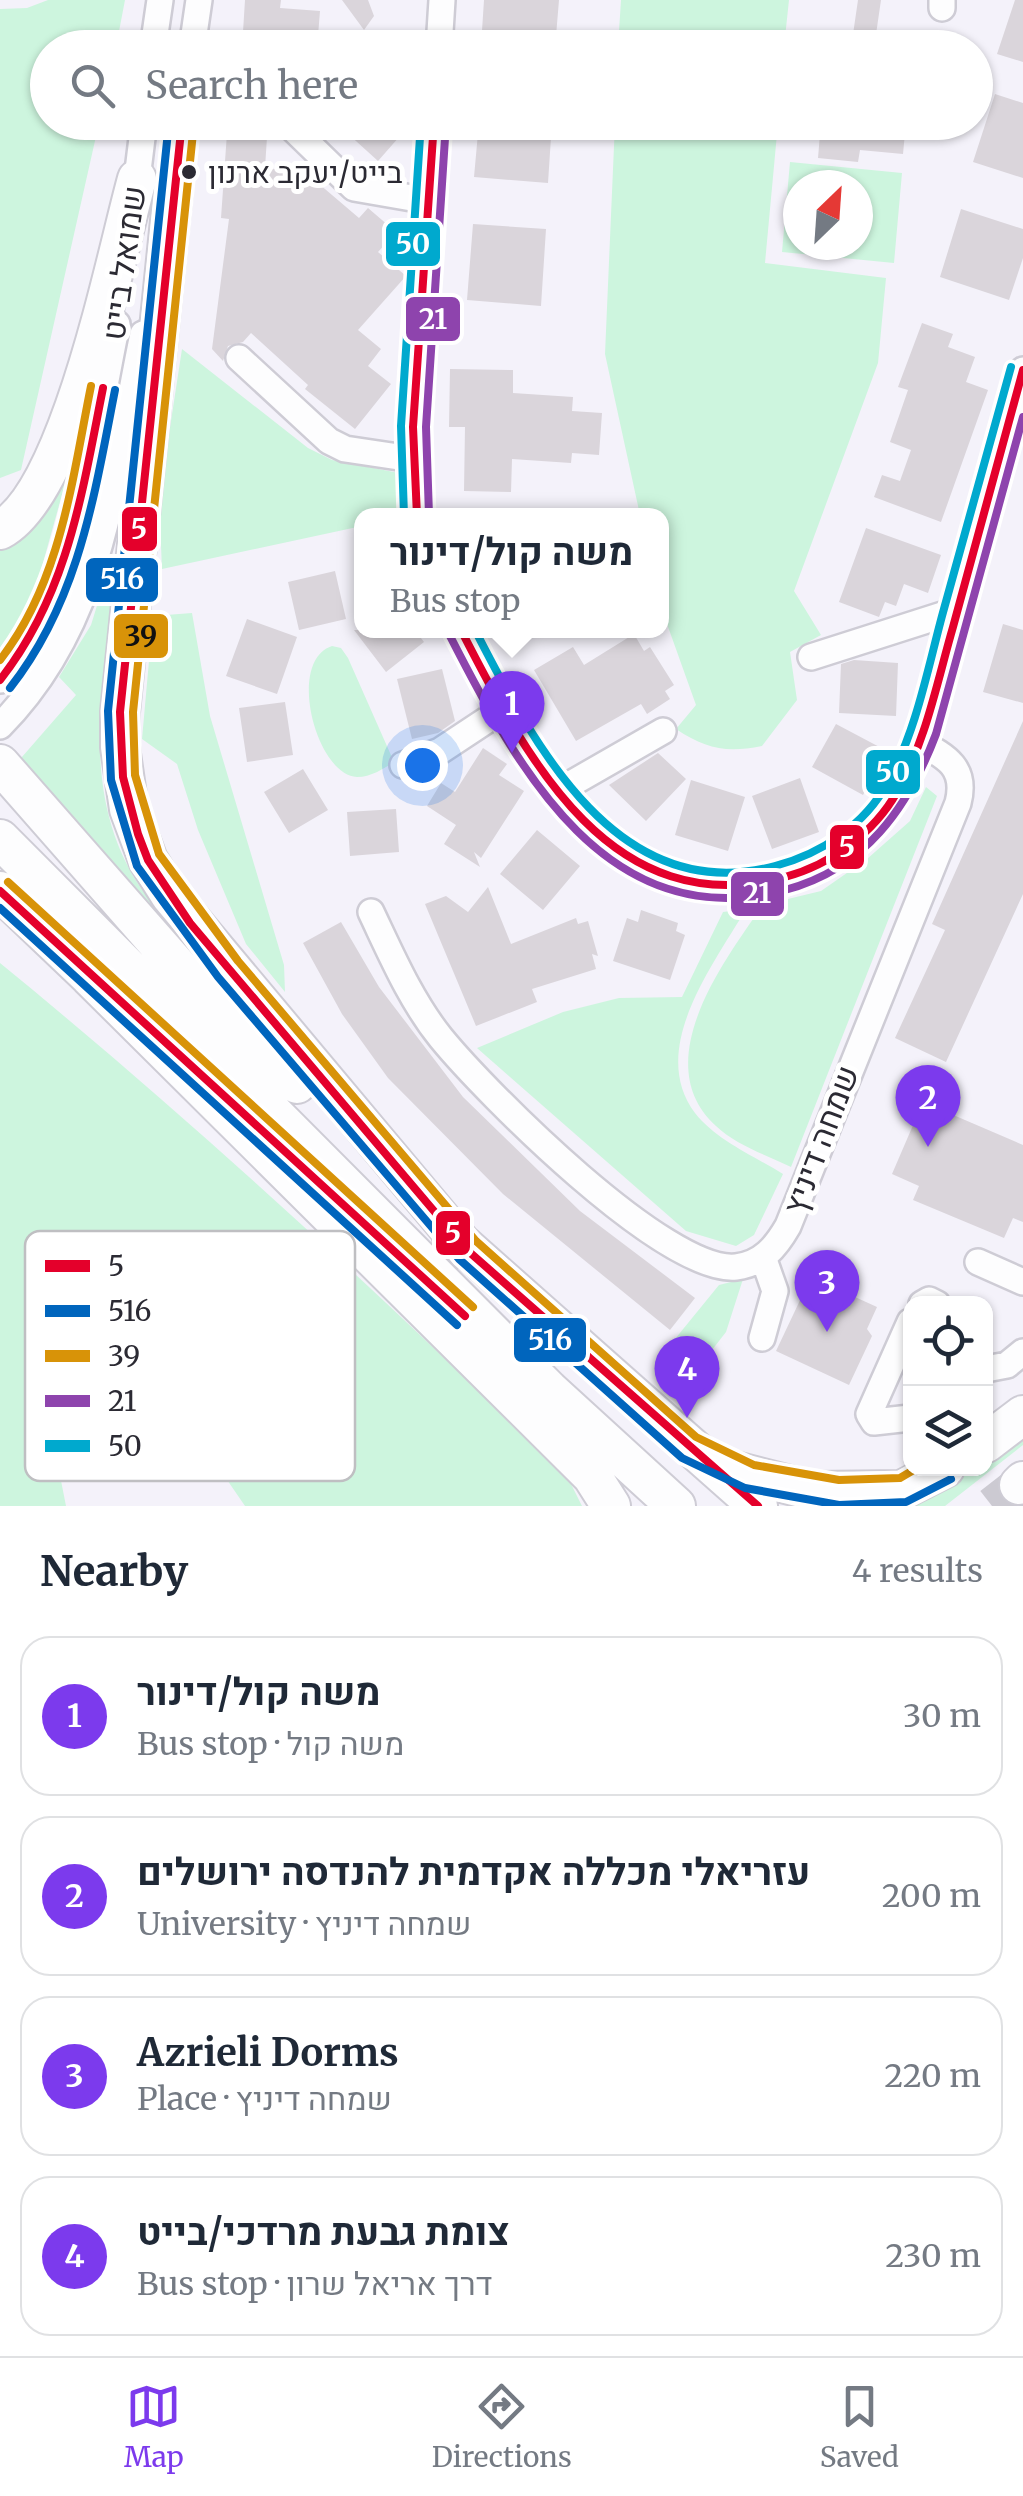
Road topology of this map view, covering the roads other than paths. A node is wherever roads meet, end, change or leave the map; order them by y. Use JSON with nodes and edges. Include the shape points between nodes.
{"nodes":[{"id":1,"x":160,"y":0,"type":"edge"},
{"id":2,"x":199,"y":0,"type":"edge"},
{"id":3,"x":442,"y":0,"type":"edge"},
{"id":4,"x":156,"y":30,"type":"edge"},
{"id":5,"x":195,"y":30,"type":"edge"},
{"id":6,"x":440,"y":30,"type":"edge"},
{"id":7,"x":142,"y":140,"type":"edge"},
{"id":8,"x":180,"y":140,"type":"edge"},
{"id":9,"x":305,"y":140,"type":"edge"},
{"id":10,"x":433,"y":140,"type":"edge"},
{"id":11,"x":137,"y":179,"type":"junction"},
{"id":12,"x":173,"y":191,"type":"junction"},
{"id":13,"x":428,"y":201,"type":"junction"},
{"id":14,"x":239,"y":358,"type":"dead end"},
{"id":15,"x":1023,"y":370,"type":"edge"},
{"id":16,"x":412,"y":459,"type":"junction"},
{"id":17,"x":416,"y":508,"type":"edge"},
{"id":18,"x":0,"y":530,"type":"edge"},
{"id":19,"x":958,"y":610,"type":"junction"},
{"id":20,"x":466,"y":638,"type":"edge"},
{"id":21,"x":811,"y":657,"type":"dead end"},
{"id":22,"x":3,"y":677,"type":"edge"},
{"id":23,"x":505,"y":708,"type":"junction"},
{"id":24,"x":0,"y":726,"type":"edge"},
{"id":25,"x":663,"y":732,"type":"dead end"},
{"id":26,"x":920,"y":742,"type":"junction"},
{"id":27,"x":0,"y":764,"type":"edge"},
{"id":28,"x":403,"y":765,"type":"dead end"},
{"id":29,"x":562,"y":789,"type":"junction"},
{"id":30,"x":0,"y":839,"type":"edge"},
{"id":31,"x":0,"y":891,"type":"edge"},
{"id":32,"x":371,"y":912,"type":"dead end"},
{"id":33,"x":0,"y":927,"type":"edge"},
{"id":34,"x":90,"y":976,"type":"junction"},
{"id":35,"x":321,"y":1231,"type":"edge"},
{"id":36,"x":344,"y":1231,"type":"edge"},
{"id":37,"x":355,"y":1242,"type":"edge"},
{"id":38,"x":468,"y":1250,"type":"junction"},
{"id":39,"x":763,"y":1257,"type":"junction"},
{"id":40,"x":355,"y":1261,"type":"edge"},
{"id":41,"x":978,"y":1262,"type":"dead end"},
{"id":42,"x":1023,"y":1282,"type":"edge"},
{"id":43,"x":762,"y":1338,"type":"dead end"},
{"id":44,"x":903,"y":1338,"type":"edge"},
{"id":45,"x":1023,"y":1352,"type":"edge"},
{"id":46,"x":993,"y":1368,"type":"edge"},
{"id":47,"x":494,"y":1381,"type":"junction"},
{"id":48,"x":549,"y":1390,"type":"junction"},
{"id":49,"x":1023,"y":1415,"type":"edge"},
{"id":50,"x":903,"y":1420,"type":"edge"},
{"id":51,"x":993,"y":1437,"type":"edge"},
{"id":52,"x":689,"y":1448,"type":"junction"},
{"id":53,"x":930,"y":1476,"type":"edge"},
{"id":54,"x":904,"y":1490,"type":"junction"},
{"id":55,"x":611,"y":1506,"type":"edge"},
{"id":56,"x":676,"y":1506,"type":"edge"},
{"id":57,"x":758,"y":1506,"type":"edge"},
{"id":58,"x":868,"y":1506,"type":"edge"}],
"edges":[{"from":1,"to":4,"type":"street"},
{"from":2,"to":5,"type":"street"},
{"from":3,"to":6,"type":"street"},
{"from":7,"to":11,"type":"street","name":"שמואל בייט"},
{"from":8,"to":12,"type":"street","name":"שמואל בייט"},
{"from":9,"to":13,"type":"street","via":[[354,188]]},
{"from":10,"to":13,"type":"street"},
{"from":11,"to":18,"type":"highway","via":[[62,442],[38,494]]},
{"from":11,"to":22,"type":"street","name":"שמואל בייט","via":[[117,324],[68,550],[37,630]]},
{"from":12,"to":24,"type":"street","name":"שמואל בייט","via":[[91,578],[59,654]]},
{"from":12,"to":38,"type":"highway","via":[[120,712],[130,808],[148,860],[190,922]]},
{"from":13,"to":16,"type":"street"},
{"from":14,"to":16,"type":"street","via":[[329,442]]},
{"from":15,"to":19,"type":"street"},
{"from":16,"to":17,"type":"street"},
{"from":19,"to":21,"type":"street"},
{"from":19,"to":26,"type":"street"},
{"from":20,"to":23,"type":"street"},
{"from":23,"to":28,"type":"street","via":[[440,751]]},
{"from":23,"to":29,"type":"street"},
{"from":25,"to":29,"type":"street"},
{"from":26,"to":29,"type":"street","via":[[891,802],[851,844],[778,880],[747,886],[697,884],[649,871],[592,828]]},
{"from":26,"to":39,"type":"street","name":"שמחה דיניץ","via":[[955,766],[958,803],[788,1226]]},
{"from":27,"to":38,"type":"highway","via":[[180,969]]},
{"from":30,"to":48,"type":"highway"},
{"from":31,"to":34,"type":"highway"},
{"from":32,"to":39,"type":"street","via":[[438,1035],[483,1087],[586,1180],[692,1257],[724,1266]]},
{"from":33,"to":35,"type":"highway"},
{"from":34,"to":36,"type":"highway"},
{"from":34,"to":48,"type":"highway"},
{"from":37,"to":47,"type":"highway"},
{"from":38,"to":52,"type":"highway"},
{"from":39,"to":43,"type":"street","via":[[775,1291]]},
{"from":40,"to":47,"type":"highway"},
{"from":41,"to":42,"type":"street"},
{"from":44,"to":50,"type":"street","via":[[869,1414],[885,1424]]},
{"from":45,"to":46,"type":"street"},
{"from":47,"to":55,"type":"highway","via":[[592,1476]]},
{"from":48,"to":56,"type":"highway"},
{"from":49,"to":51,"type":"highway"},
{"from":52,"to":54,"type":"highway","via":[[727,1469],[795,1488]]},
{"from":52,"to":57,"type":"highway"},
{"from":53,"to":54,"type":"highway"},
{"from":54,"to":58,"type":"highway"}]}
